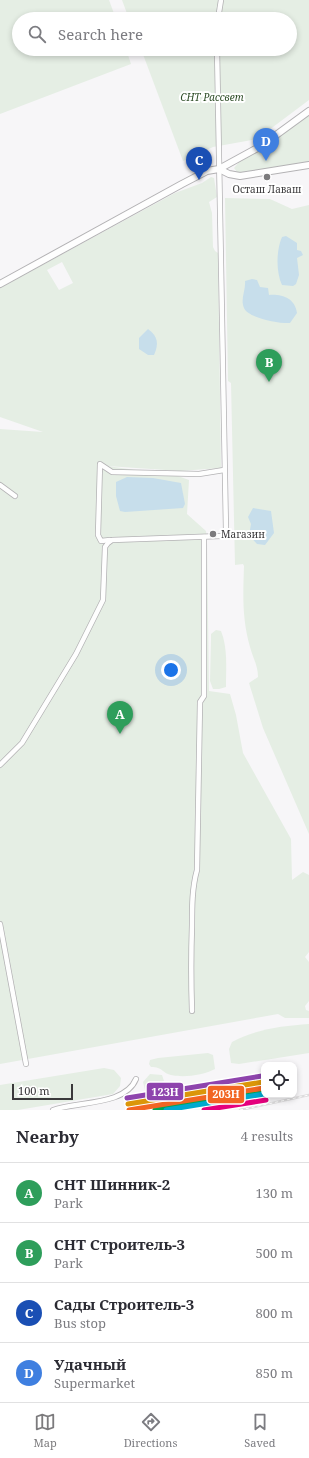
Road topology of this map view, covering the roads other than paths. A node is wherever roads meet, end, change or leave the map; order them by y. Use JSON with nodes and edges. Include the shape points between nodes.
{"nodes":[{"id":1,"x":221,"y":0,"type":"edge"},
{"id":2,"x":219,"y":12,"type":"edge"},
{"id":3,"x":217,"y":56,"type":"edge"},
{"id":4,"x":309,"y":111,"type":"edge"},
{"id":5,"x":309,"y":165,"type":"edge"},
{"id":6,"x":219,"y":169,"type":"junction"},
{"id":7,"x":0,"y":284,"type":"edge"},
{"id":8,"x":224,"y":470,"type":"junction"},
{"id":9,"x":0,"y":484,"type":"edge"},
{"id":10,"x":15,"y":496,"type":"dead end"},
{"id":11,"x":204,"y":537,"type":"junction"},
{"id":12,"x":112,"y":540,"type":"junction"},
{"id":13,"x":0,"y":765,"type":"edge"},
{"id":14,"x":0,"y":924,"type":"edge"},
{"id":15,"x":192,"y":1011,"type":"dead end"},
{"id":16,"x":26,"y":1064,"type":"dead end"},
{"id":17,"x":136,"y":1079,"type":"dead end"},
{"id":18,"x":53,"y":1110,"type":"edge"}],
"edges":[{"from":1,"to":2,"type":"street"},
{"from":3,"to":6,"type":"street"},
{"from":4,"to":6,"type":"street","via":[[261,146]]},
{"from":5,"to":6,"type":"street","via":[[240,176]]},
{"from":6,"to":7,"type":"street","via":[[207,171],[182,184]]},
{"from":6,"to":8,"type":"street"},
{"from":8,"to":11,"type":"street","via":[[226,531],[222,536]]},
{"from":8,"to":12,"type":"street","via":[[199,474],[112,472],[100,464],[98,535],[101,541]]},
{"from":9,"to":10,"type":"street"},
{"from":11,"to":12,"type":"street"},
{"from":11,"to":15,"type":"street","via":[[204,696],[200,702],[197,870],[192,905]]},
{"from":12,"to":13,"type":"street","via":[[105,547],[103,600],[22,743]]},
{"from":14,"to":16,"type":"street"},
{"from":17,"to":18,"type":"street","via":[[126,1093],[114,1098]]}]}
